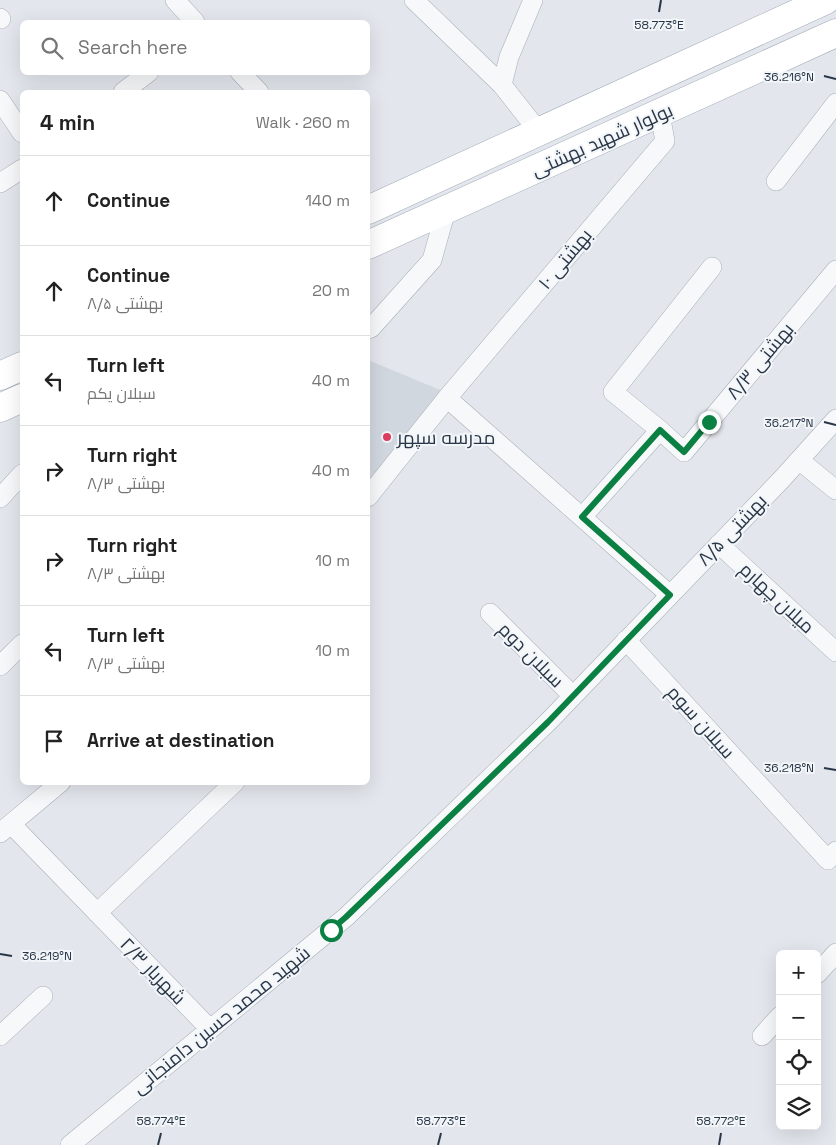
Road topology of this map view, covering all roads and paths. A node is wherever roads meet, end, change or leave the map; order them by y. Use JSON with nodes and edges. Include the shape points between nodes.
{"nodes":[{"id":1,"x":175,"y":0,"type":"edge"},
{"id":2,"x":414,"y":0,"type":"edge"},
{"id":3,"x":533,"y":0,"type":"edge"},
{"id":4,"x":826,"y":0,"type":"edge"},
{"id":5,"x":193,"y":20,"type":"edge"},
{"id":6,"x":836,"y":33,"type":"edge"},
{"id":7,"x":145,"y":75,"type":"edge"},
{"id":8,"x":243,"y":75,"type":"edge"},
{"id":9,"x":502,"y":85,"type":"junction"},
{"id":10,"x":126,"y":90,"type":"edge"},
{"id":11,"x":256,"y":90,"type":"edge"},
{"id":12,"x":0,"y":100,"type":"edge"},
{"id":13,"x":836,"y":103,"type":"edge"},
{"id":14,"x":660,"y":114,"type":"junction"},
{"id":15,"x":20,"y":130,"type":"edge"},
{"id":16,"x":540,"y":132,"type":"junction"},
{"id":17,"x":20,"y":170,"type":"edge"},
{"id":18,"x":776,"y":181,"type":"dead end"},
{"id":19,"x":0,"y":183,"type":"edge"},
{"id":20,"x":370,"y":209,"type":"edge"},
{"id":21,"x":446,"y":210,"type":"junction"},
{"id":22,"x":370,"y":244,"type":"edge"},
{"id":23,"x":712,"y":267,"type":"dead end"},
{"id":24,"x":836,"y":270,"type":"edge"},
{"id":25,"x":370,"y":328,"type":"edge"},
{"id":26,"x":20,"y":367,"type":"edge"},
{"id":27,"x":0,"y":376,"type":"edge"},
{"id":28,"x":447,"y":398,"type":"junction"},
{"id":29,"x":20,"y":399,"type":"edge"},
{"id":30,"x":0,"y":408,"type":"edge"},
{"id":31,"x":836,"y":419,"type":"edge"},
{"id":32,"x":660,"y":430,"type":"junction"},
{"id":33,"x":799,"y":460,"type":"junction"},
{"id":34,"x":20,"y":476,"type":"edge"},
{"id":35,"x":836,"y":490,"type":"edge"},
{"id":36,"x":370,"y":494,"type":"edge"},
{"id":37,"x":0,"y":498,"type":"edge"},
{"id":38,"x":582,"y":517,"type":"junction"},
{"id":39,"x":719,"y":544,"type":"junction"},
{"id":40,"x":670,"y":595,"type":"junction"},
{"id":41,"x":490,"y":613,"type":"dead end"},
{"id":42,"x":626,"y":640,"type":"junction"},
{"id":43,"x":20,"y":646,"type":"edge"},
{"id":44,"x":836,"y":652,"type":"edge"},
{"id":45,"x":0,"y":666,"type":"edge"},
{"id":46,"x":573,"y":696,"type":"junction"},
{"id":47,"x":57,"y":785,"type":"edge"},
{"id":48,"x":232,"y":785,"type":"edge"},
{"id":49,"x":5,"y":829,"type":"edge"},
{"id":50,"x":836,"y":850,"type":"edge"},
{"id":51,"x":97,"y":913,"type":"junction"},
{"id":52,"x":836,"y":953,"type":"edge"},
{"id":53,"x":821,"y":970,"type":"edge"},
{"id":54,"x":43,"y":996,"type":"dead end"},
{"id":55,"x":776,"y":1020,"type":"edge"},
{"id":56,"x":210,"y":1029,"type":"junction"},
{"id":57,"x":0,"y":1036,"type":"edge"},
{"id":58,"x":762,"y":1036,"type":"dead end"},
{"id":59,"x":70,"y":1145,"type":"edge"}],
"edges":[{"from":1,"to":5,"type":"street"},
{"from":2,"to":9,"type":"street"},
{"from":3,"to":9,"type":"street","via":[[508,57]]},
{"from":4,"to":16,"type":"main road","name":"بولوار شهید بهشتی"},
{"from":6,"to":14,"type":"main road","name":"بولوار شهید بهشتی"},
{"from":7,"to":10,"type":"street"},
{"from":8,"to":11,"type":"street"},
{"from":9,"to":16,"type":"street"},
{"from":12,"to":15,"type":"street"},
{"from":13,"to":18,"type":"street"},
{"from":14,"to":21,"type":"main road","name":"بولوار شهید بهشتی"},
{"from":14,"to":28,"type":"street","name":"بهشتی ۱۰","via":[[665,141]]},
{"from":16,"to":20,"type":"main road","name":"بولوار شهید بهشتی"},
{"from":17,"to":19,"type":"street"},
{"from":21,"to":22,"type":"main road","name":"بولوار شهید بهشتی"},
{"from":21,"to":25,"type":"street","via":[[432,260]]},
{"from":23,"to":32,"type":"street","via":[[613,392]]},
{"from":24,"to":32,"type":"street","name":"بهشتی ۸/۳","via":[[684,452]]},
{"from":26,"to":27,"type":"main road"},
{"from":28,"to":36,"type":"street"},
{"from":28,"to":38,"type":"street"},
{"from":29,"to":30,"type":"main road"},
{"from":31,"to":33,"type":"street","name":"بهشتی ۸/۵"},
{"from":32,"to":38,"type":"street"},
{"from":33,"to":35,"type":"street"},
{"from":33,"to":39,"type":"street","name":"بهشتی ۸/۵"},
{"from":34,"to":37,"type":"street"},
{"from":38,"to":40,"type":"street"},
{"from":39,"to":40,"type":"street","name":"بهشتی ۸/۵"},
{"from":39,"to":44,"type":"street","name":"میلان چهارم"},
{"from":40,"to":42,"type":"street","name":"بهشتی ۸/۵"},
{"from":41,"to":46,"type":"street","name":"سبلان دوم"},
{"from":42,"to":46,"type":"street","name":"شهید محمد حسین دامنجانی"},
{"from":42,"to":50,"type":"street","name":"سبلان سوم","via":[[828,860]]},
{"from":43,"to":45,"type":"street"},
{"from":46,"to":56,"type":"street","name":"شهید محمد حسین دامنجانی","via":[[346,917]]},
{"from":47,"to":49,"type":"street"},
{"from":48,"to":51,"type":"street"},
{"from":49,"to":51,"type":"street","name":"شهریار ۲/۳"},
{"from":51,"to":56,"type":"street","name":"شهریار ۲/۳"},
{"from":52,"to":53,"type":"street"},
{"from":54,"to":57,"type":"street"},
{"from":55,"to":58,"type":"street"},
{"from":56,"to":59,"type":"street","name":"شهید محمد حسین دامنجانی"}]}
